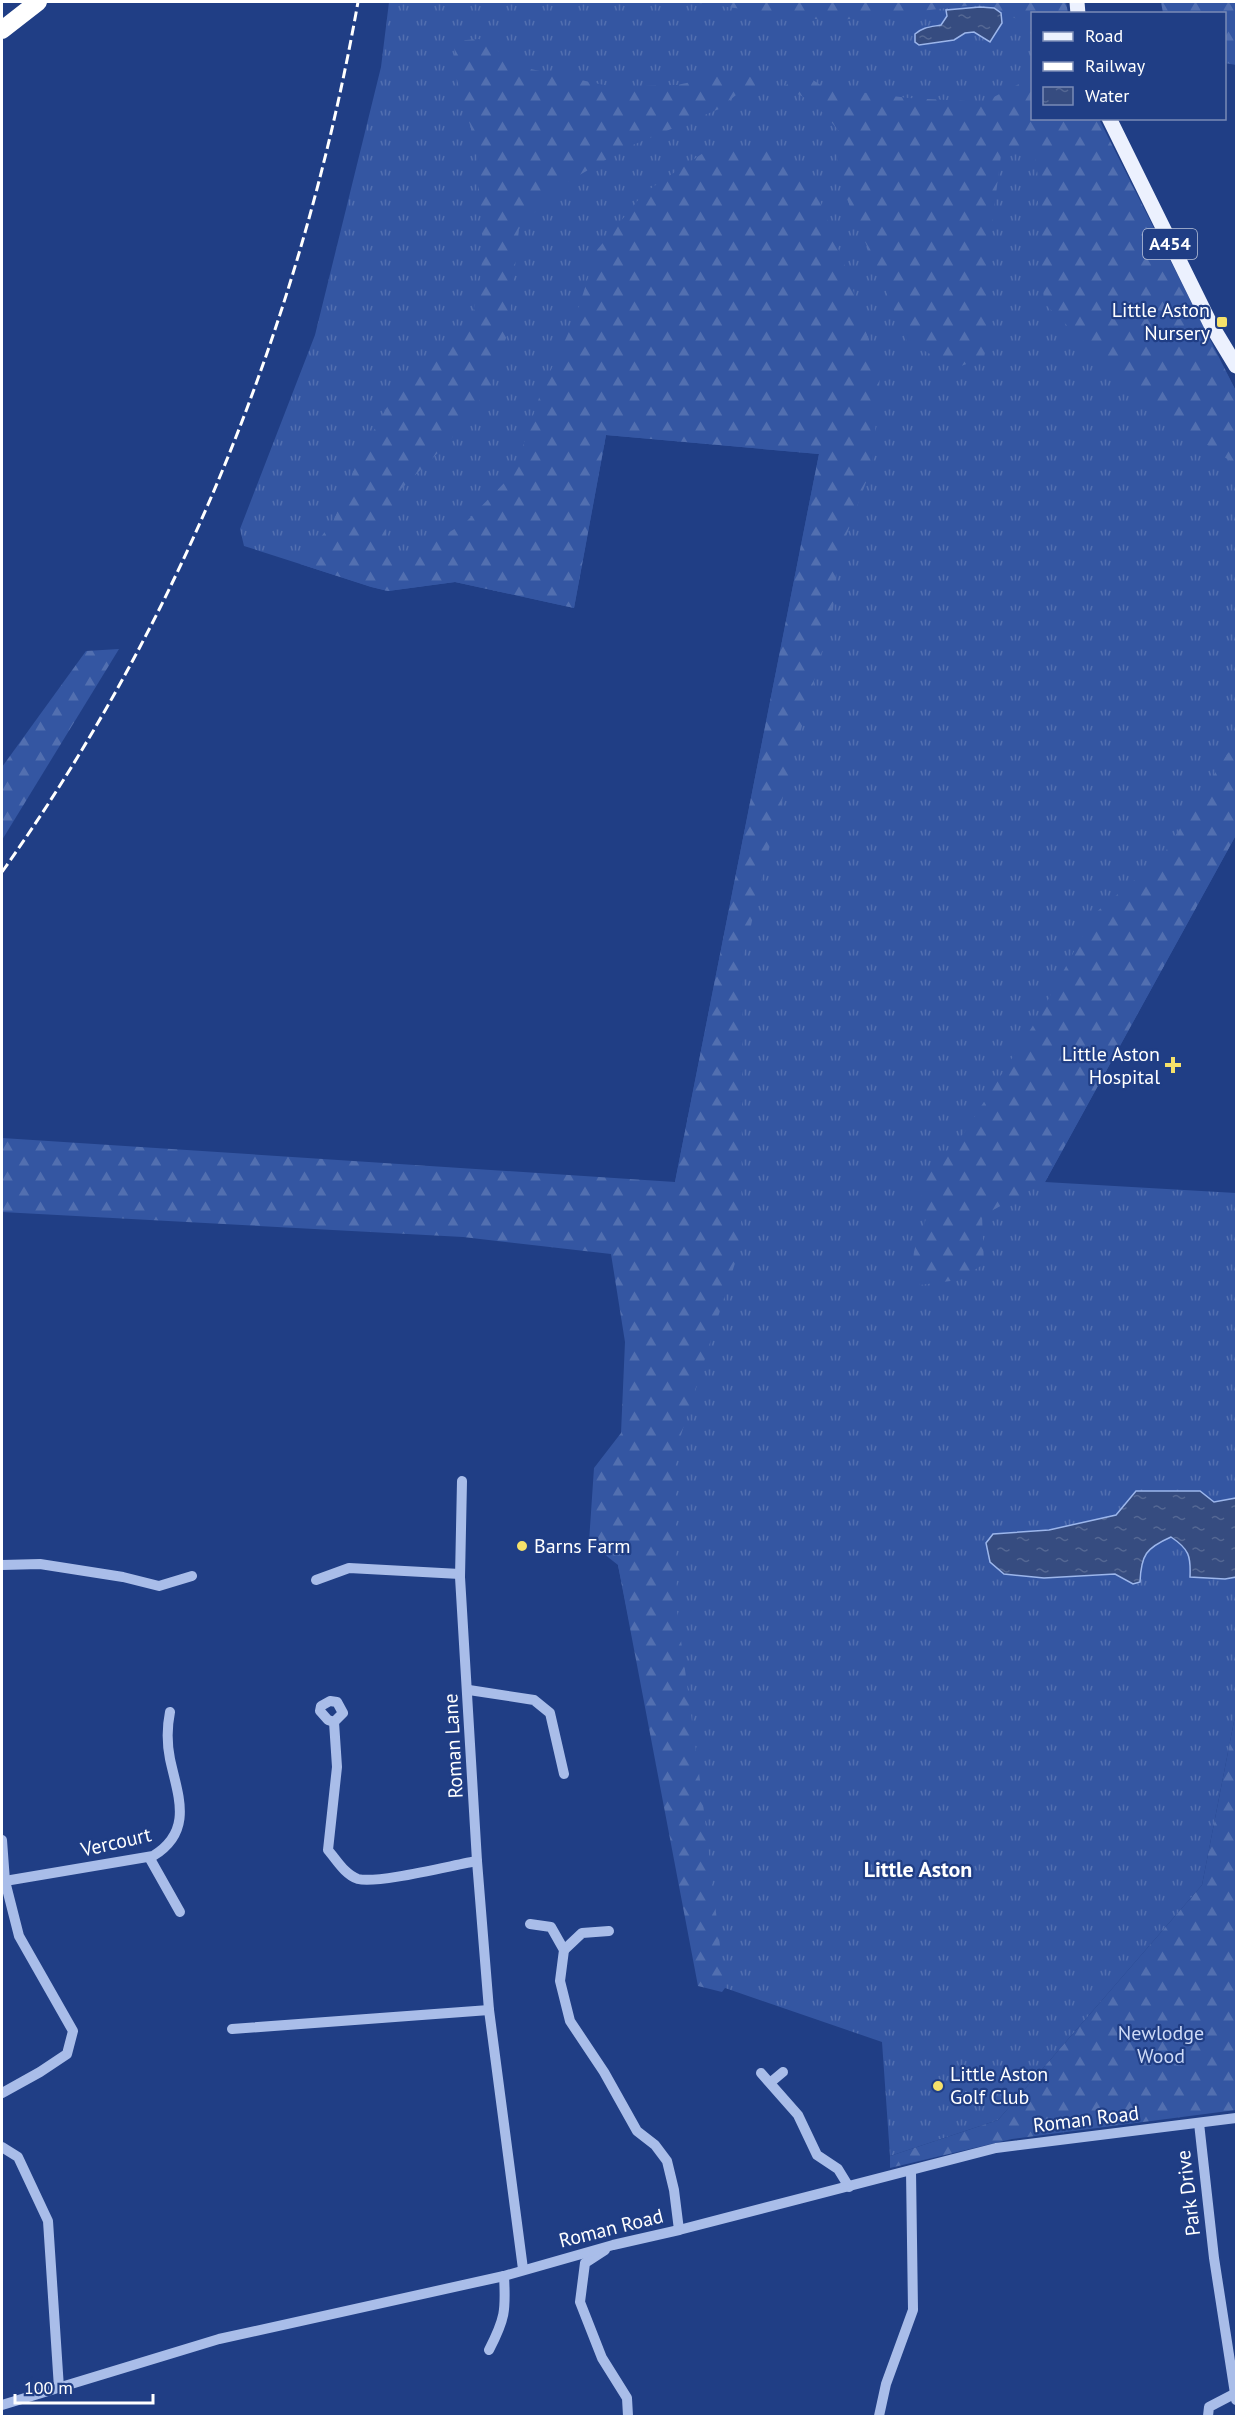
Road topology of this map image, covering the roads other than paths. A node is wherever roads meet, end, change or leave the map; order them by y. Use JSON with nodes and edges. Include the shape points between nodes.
{"nodes":[{"id":1,"x":38,"y":2,"type":"edge"},
{"id":2,"x":2,"y":30,"type":"edge"},
{"id":3,"x":1110,"y":120,"type":"edge"},
{"id":4,"x":1236,"y":366,"type":"edge"},
{"id":5,"x":462,"y":1481,"type":"dead end"},
{"id":6,"x":2,"y":1565,"type":"edge"},
{"id":7,"x":460,"y":1574,"type":"junction"},
{"id":8,"x":192,"y":1576,"type":"dead end"},
{"id":9,"x":316,"y":1580,"type":"dead end"},
{"id":10,"x":469,"y":1690,"type":"junction"},
{"id":11,"x":170,"y":1712,"type":"dead end"},
{"id":12,"x":334,"y":1722,"type":"dead end"},
{"id":13,"x":564,"y":1774,"type":"dead end"},
{"id":14,"x":2,"y":1840,"type":"edge"},
{"id":15,"x":149,"y":1857,"type":"junction"},
{"id":16,"x":477,"y":1861,"type":"junction"},
{"id":17,"x":5,"y":1881,"type":"junction"},
{"id":18,"x":180,"y":1912,"type":"dead end"},
{"id":19,"x":530,"y":1924,"type":"dead end"},
{"id":20,"x":609,"y":1931,"type":"dead end"},
{"id":21,"x":564,"y":1950,"type":"junction"},
{"id":22,"x":489,"y":2010,"type":"junction"},
{"id":23,"x":232,"y":2029,"type":"dead end"},
{"id":24,"x":783,"y":2072,"type":"dead end"},
{"id":25,"x":761,"y":2073,"type":"dead end"},
{"id":26,"x":771,"y":2082,"type":"junction"},
{"id":27,"x":2,"y":2093,"type":"edge"},
{"id":28,"x":1236,"y":2118,"type":"edge"},
{"id":29,"x":1199,"y":2123,"type":"junction"},
{"id":30,"x":2,"y":2147,"type":"edge"},
{"id":31,"x":911,"y":2171,"type":"junction"},
{"id":32,"x":849,"y":2187,"type":"junction"},
{"id":33,"x":679,"y":2230,"type":"junction"},
{"id":34,"x":613,"y":2245,"type":"junction"},
{"id":35,"x":523,"y":2268,"type":"junction"},
{"id":36,"x":504,"y":2276,"type":"junction"},
{"id":37,"x":489,"y":2350,"type":"dead end"},
{"id":38,"x":59,"y":2388,"type":"junction"},
{"id":39,"x":1236,"y":2395,"type":"edge"},
{"id":40,"x":2,"y":2405,"type":"edge"},
{"id":41,"x":628,"y":2416,"type":"edge"},
{"id":42,"x":879,"y":2416,"type":"edge"},
{"id":43,"x":1208,"y":2416,"type":"edge"}],
"edges":[{"from":1,"to":2,"type":"highway"},
{"from":3,"to":4,"type":"main road","number":"A454","via":[[1210,323]]},
{"from":5,"to":7,"type":"street","name":"Roman Lane"},
{"from":6,"to":8,"type":"street","via":[[40,1564],[159,1586]]},
{"from":7,"to":9,"type":"street","via":[[349,1568]]},
{"from":7,"to":10,"type":"street","name":"Roman Lane"},
{"from":10,"to":13,"type":"street","via":[[534,1700],[550,1713]]},
{"from":10,"to":16,"type":"street","name":"Roman Lane"},
{"from":11,"to":15,"type":"street","name":"Vercourt","via":[[168,1742],[180,1821],[170,1843]]},
{"from":12,"to":16,"type":"street","via":[[337,1767],[328,1850],[345,1870],[357,1878],[379,1879]]},
{"from":14,"to":17,"type":"street"},
{"from":15,"to":17,"type":"street","name":"Vercourt"},
{"from":15,"to":18,"type":"street"},
{"from":16,"to":22,"type":"street","name":"Roman Lane"},
{"from":17,"to":27,"type":"street","via":[[19,1936],[73,2031],[67,2054]]},
{"from":19,"to":21,"type":"street","via":[[551,1927]]},
{"from":20,"to":21,"type":"street","via":[[582,1933]]},
{"from":21,"to":33,"type":"street","via":[[560,1981],[570,2021],[638,2131],[667,2162]]},
{"from":22,"to":23,"type":"street"},
{"from":22,"to":35,"type":"street","name":"Roman Lane"},
{"from":24,"to":26,"type":"street"},
{"from":25,"to":26,"type":"street"},
{"from":26,"to":32,"type":"street","via":[[798,2115],[817,2155],[838,2169]]},
{"from":28,"to":29,"type":"street","name":"Roman Road"},
{"from":29,"to":31,"type":"street","name":"Roman Road","via":[[996,2148]]},
{"from":29,"to":39,"type":"street","name":"Park Drive"},
{"from":30,"to":38,"type":"street","via":[[18,2157],[48,2221]]},
{"from":31,"to":32,"type":"street","name":"Roman Road"},
{"from":31,"to":42,"type":"street","via":[[913,2310],[886,2384]]},
{"from":32,"to":33,"type":"street","name":"Roman Road"},
{"from":33,"to":34,"type":"street","name":"Roman Road"},
{"from":34,"to":35,"type":"street","name":"Roman Road"},
{"from":34,"to":41,"type":"street","via":[[585,2263],[580,2302],[602,2358],[627,2397]]},
{"from":35,"to":36,"type":"street","name":"Roman Road"},
{"from":36,"to":37,"type":"street","via":[[502,2325]]},
{"from":36,"to":38,"type":"street","name":"Roman Road","via":[[219,2339]]},
{"from":38,"to":40,"type":"street","name":"Roman Road"},
{"from":39,"to":43,"type":"street","via":[[1209,2407]]}]}
